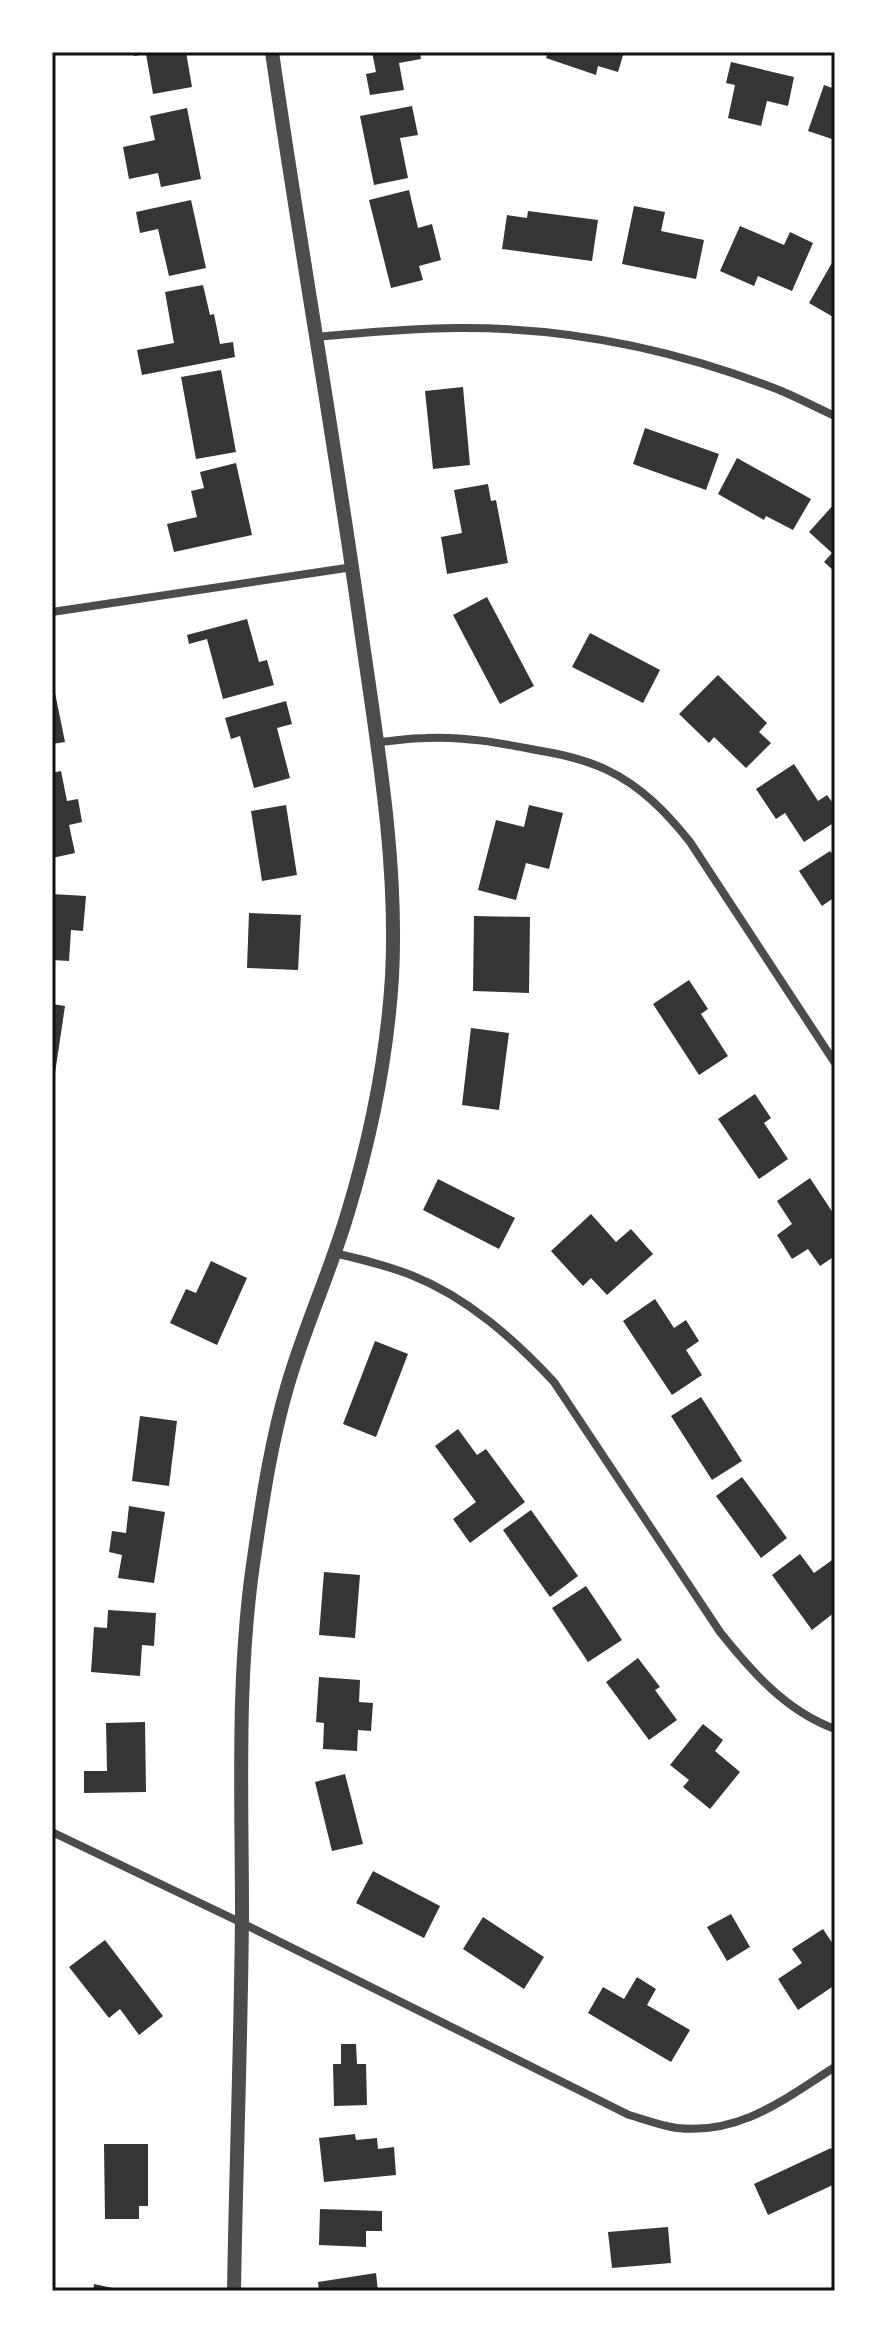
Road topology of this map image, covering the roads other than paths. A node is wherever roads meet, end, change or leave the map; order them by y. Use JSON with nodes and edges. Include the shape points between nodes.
{"nodes":[{"id":1,"x":272,"y":52,"type":"edge"},
{"id":2,"x":315,"y":337,"type":"junction"},
{"id":3,"x":835,"y":416,"type":"edge"},
{"id":4,"x":353,"y":567,"type":"junction"},
{"id":5,"x":52,"y":612,"type":"edge"},
{"id":6,"x":377,"y":742,"type":"junction"},
{"id":7,"x":835,"y":1063,"type":"edge"},
{"id":8,"x":334,"y":1253,"type":"junction"},
{"id":9,"x":835,"y":1729,"type":"edge"},
{"id":10,"x":52,"y":1832,"type":"edge"},
{"id":11,"x":242,"y":1923,"type":"junction"},
{"id":12,"x":835,"y":2067,"type":"edge"},
{"id":13,"x":234,"y":2291,"type":"edge"}],
"edges":[{"from":1,"to":2,"type":"street"},
{"from":2,"to":3,"type":"street","via":[[458,328],[568,334],[673,355],[776,389]]},
{"from":2,"to":4,"type":"street"},
{"from":4,"to":5,"type":"street"},
{"from":4,"to":6,"type":"street"},
{"from":6,"to":7,"type":"street","via":[[429,737],[491,741],[573,757],[631,784],[690,842]]},
{"from":6,"to":8,"type":"street","via":[[390,864],[392,977],[379,1089]]},
{"from":8,"to":9,"type":"street","via":[[441,1289],[528,1354],[554,1382],[743,1662],[796,1709]]},
{"from":8,"to":11,"type":"street","via":[[287,1386],[254,1554],[242,1692]]},
{"from":10,"to":11,"type":"street"},
{"from":11,"to":12,"type":"street","via":[[629,2115],[673,2128],[715,2128],[746,2120]]},
{"from":11,"to":13,"type":"street"}]}
